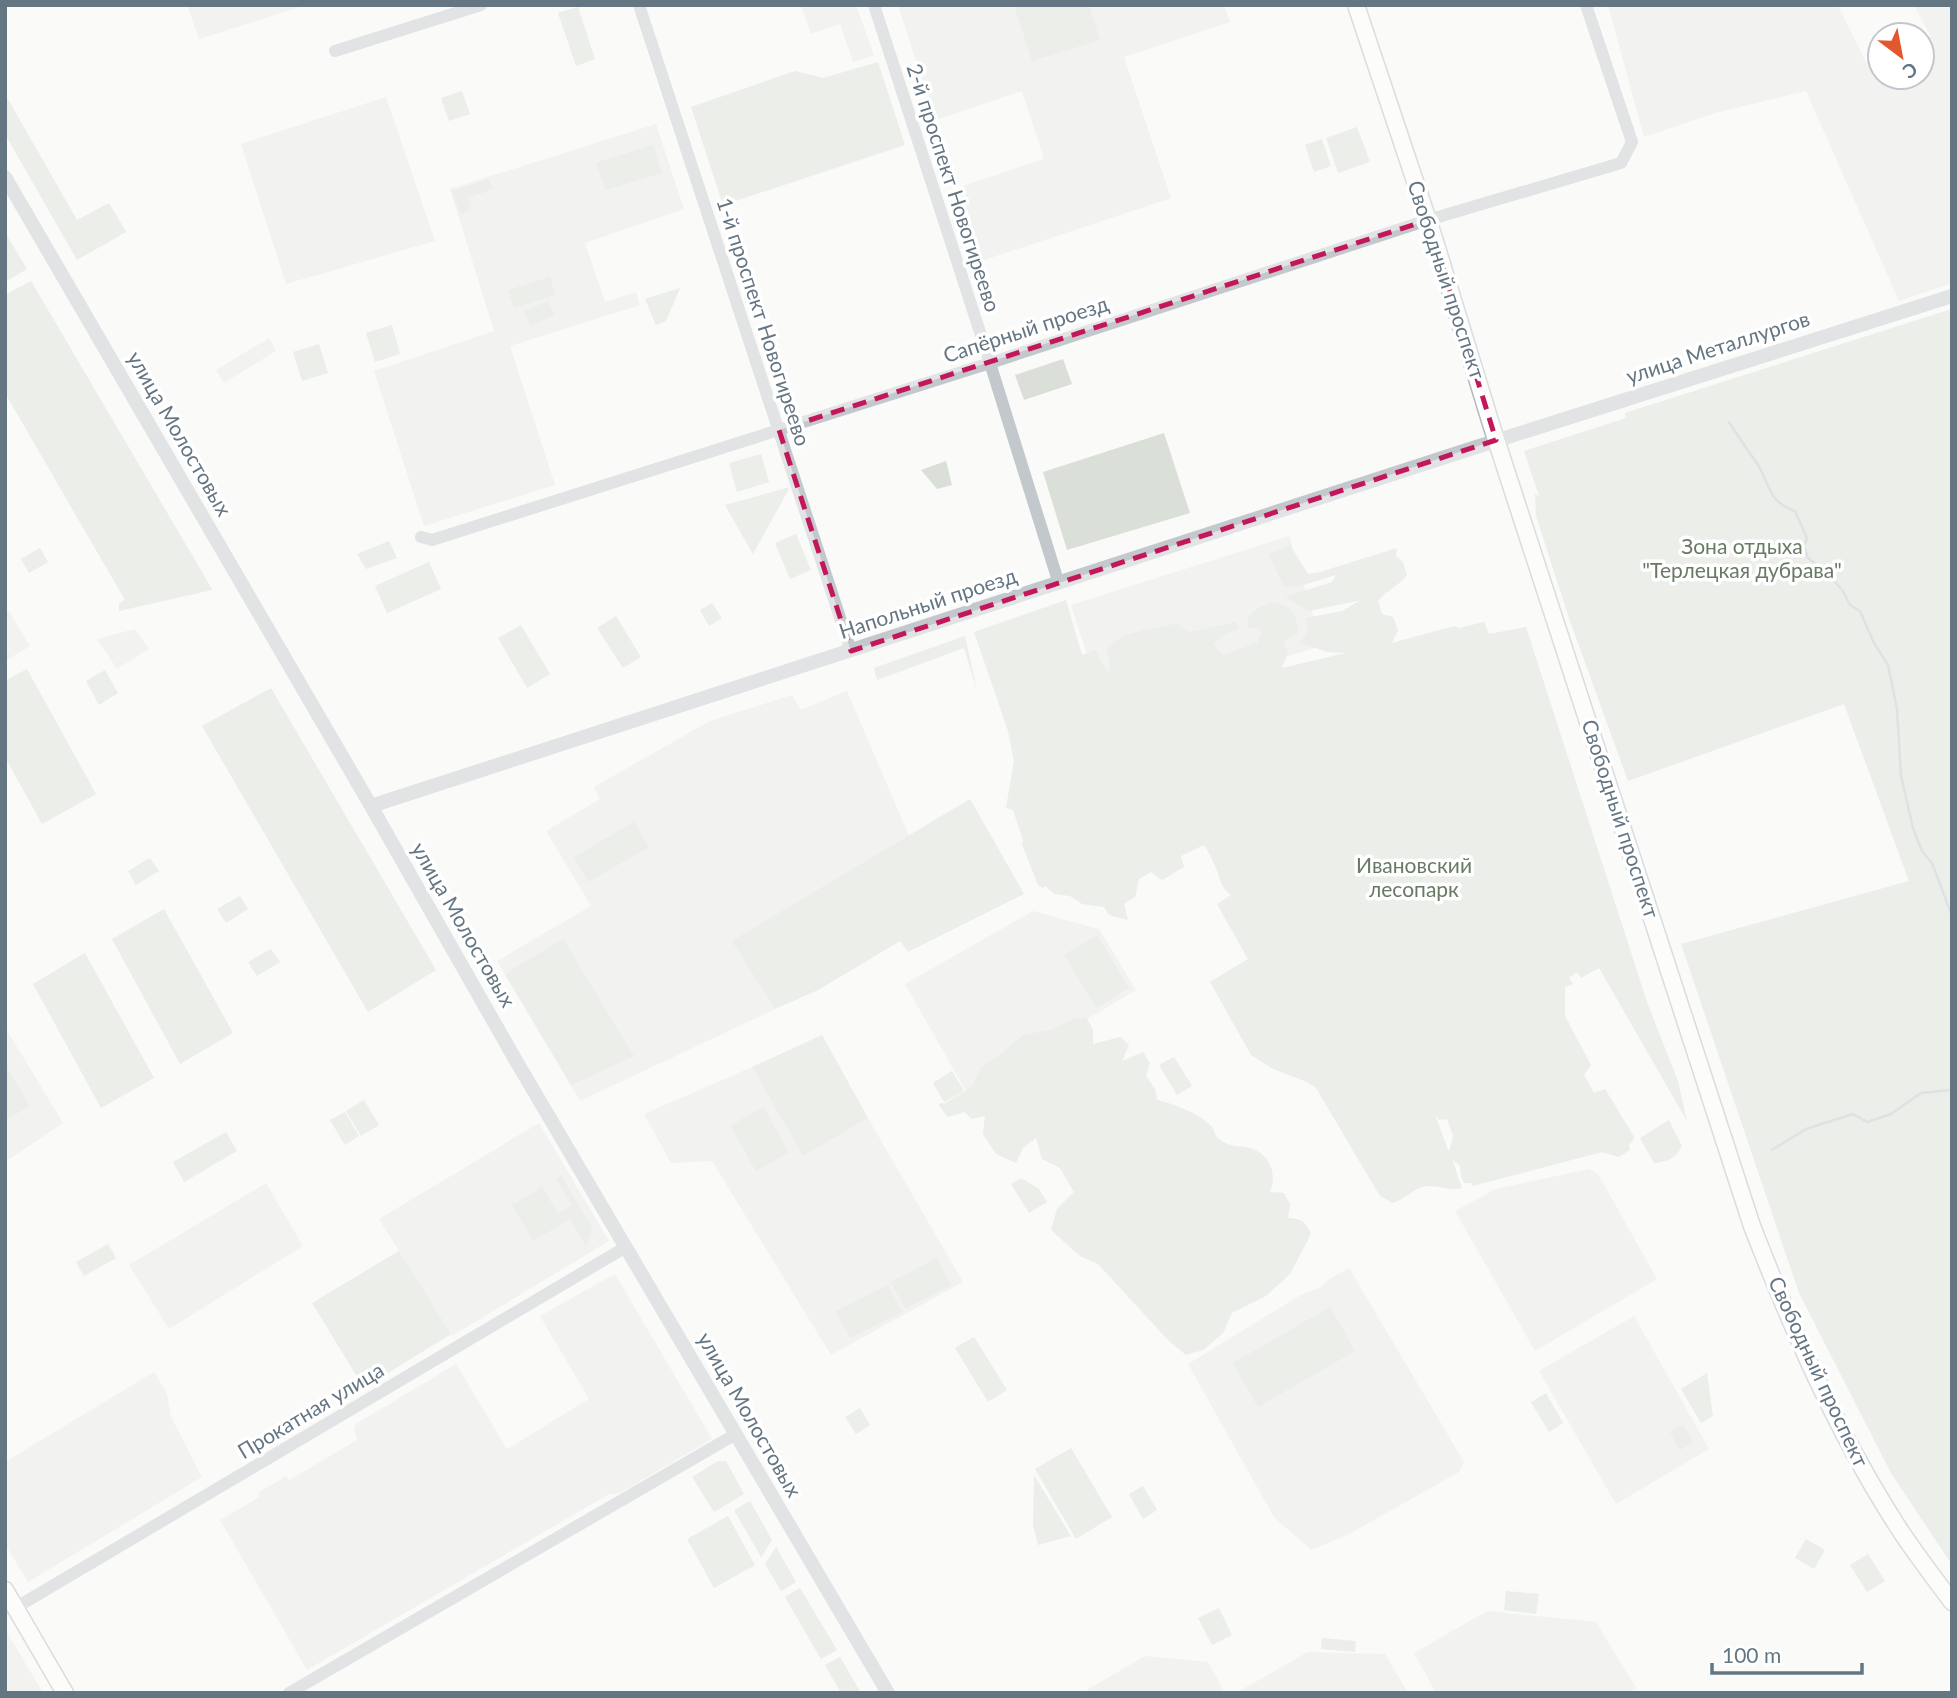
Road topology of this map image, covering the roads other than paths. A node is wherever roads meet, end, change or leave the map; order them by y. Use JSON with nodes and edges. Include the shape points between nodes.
{"nodes":[{"id":1,"x":481,"y":5,"type":"edge"},
{"id":2,"x":639,"y":5,"type":"edge"},
{"id":3,"x":874,"y":5,"type":"edge"},
{"id":4,"x":1356,"y":5,"type":"edge"},
{"id":5,"x":1586,"y":5,"type":"edge"},
{"id":6,"x":335,"y":51,"type":"dead end"},
{"id":7,"x":5,"y":177,"type":"edge"},
{"id":8,"x":1427,"y":220,"type":"junction"},
{"id":9,"x":1952,"y":296,"type":"edge"},
{"id":10,"x":990,"y":363,"type":"junction"},
{"id":11,"x":779,"y":430,"type":"junction"},
{"id":12,"x":1496,"y":440,"type":"junction"},
{"id":13,"x":421,"y":537,"type":"dead end"},
{"id":14,"x":1059,"y":584,"type":"junction"},
{"id":15,"x":851,"y":651,"type":"junction"},
{"id":16,"x":372,"y":806,"type":"junction"},
{"id":17,"x":626,"y":1247,"type":"junction"},
{"id":18,"x":736,"y":1434,"type":"junction"},
{"id":19,"x":5,"y":1590,"type":"edge"},
{"id":20,"x":1952,"y":1602,"type":"edge"},
{"id":21,"x":15,"y":1608,"type":"junction"},
{"id":22,"x":65,"y":1693,"type":"edge"},
{"id":23,"x":289,"y":1693,"type":"edge"},
{"id":24,"x":888,"y":1693,"type":"edge"}],
"edges":[{"from":1,"to":6,"type":"street"},
{"from":2,"to":11,"type":"street","name":"1-й проспект Новогиреево"},
{"from":3,"to":10,"type":"street","name":"2-й проспект Новогиреево"},
{"from":4,"to":8,"type":"main road","name":"Свободный проспект"},
{"from":5,"to":8,"type":"street","name":"Сапёрный проезд","via":[[1632,142],[1621,163]]},
{"from":7,"to":16,"type":"street","name":"улица Молостовых"},
{"from":8,"to":10,"type":"street","name":"Сапёрный проезд"},
{"from":8,"to":12,"type":"main road","name":"Свободный проспект"},
{"from":9,"to":12,"type":"street","name":"улица Металлургов"},
{"from":10,"to":11,"type":"street","name":"Сапёрный проезд"},
{"from":10,"to":14,"type":"street","name":"2-й проспект Новогиреево"},
{"from":11,"to":13,"type":"street","name":"Сапёрный проезд","via":[[432,540]]},
{"from":11,"to":15,"type":"street","name":"1-й проспект Новогиреево"},
{"from":12,"to":14,"type":"street","name":"Напольный проезд"},
{"from":12,"to":20,"type":"main road","name":"Свободный проспект","via":[[1725,1147],[1782,1304],[1829,1407],[1870,1481]]},
{"from":14,"to":15,"type":"street","name":"Напольный проезд"},
{"from":15,"to":16,"type":"street","name":"Напольный проезд"},
{"from":16,"to":17,"type":"street","name":"улица Молостовых"},
{"from":17,"to":18,"type":"street","name":"улица Молостовых"},
{"from":17,"to":21,"type":"street","name":"Прокатная улица"},
{"from":18,"to":23,"type":"street"},
{"from":18,"to":24,"type":"street","name":"улица Молостовых"},
{"from":19,"to":21,"type":"main road"},
{"from":21,"to":22,"type":"main road"}]}
